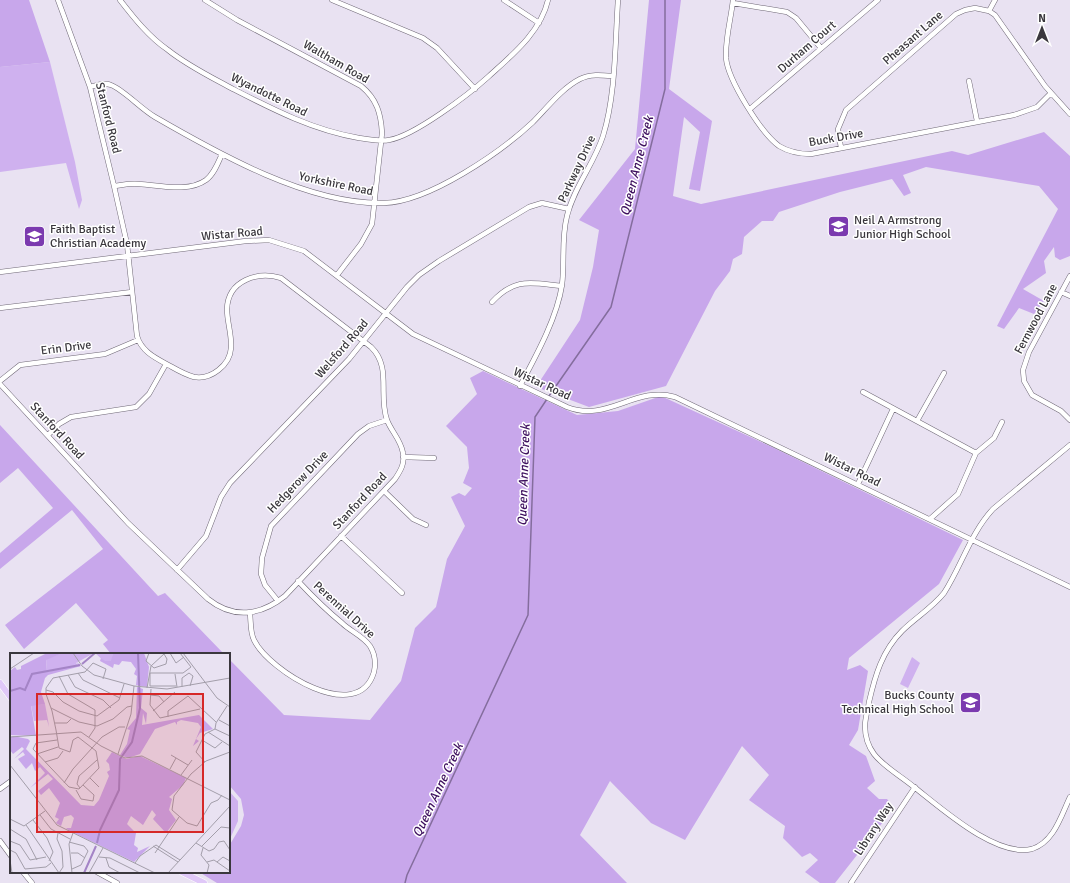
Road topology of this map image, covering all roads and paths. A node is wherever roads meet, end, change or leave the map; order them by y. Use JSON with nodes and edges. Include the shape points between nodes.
{"nodes":[{"id":1,"x":58,"y":0,"type":"edge"},
{"id":2,"x":120,"y":0,"type":"edge"},
{"id":3,"x":205,"y":0,"type":"edge"},
{"id":4,"x":332,"y":0,"type":"edge"},
{"id":5,"x":504,"y":0,"type":"edge"},
{"id":6,"x":548,"y":0,"type":"edge"},
{"id":7,"x":618,"y":0,"type":"edge"},
{"id":8,"x":878,"y":0,"type":"edge"},
{"id":9,"x":995,"y":0,"type":"edge"},
{"id":10,"x":733,"y":1,"type":"edge"},
{"id":11,"x":989,"y":11,"type":"junction"},
{"id":12,"x":539,"y":23,"type":"junction"},
{"id":13,"x":822,"y":48,"type":"junction"},
{"id":14,"x":612,"y":76,"type":"junction"},
{"id":15,"x":969,"y":81,"type":"dead end"},
{"id":16,"x":90,"y":87,"type":"junction"},
{"id":17,"x":475,"y":89,"type":"junction"},
{"id":18,"x":1051,"y":93,"type":"junction"},
{"id":19,"x":750,"y":109,"type":"junction"},
{"id":20,"x":1070,"y":114,"type":"edge"},
{"id":21,"x":977,"y":121,"type":"junction"},
{"id":22,"x":381,"y":141,"type":"junction"},
{"id":23,"x":841,"y":148,"type":"junction"},
{"id":24,"x":222,"y":154,"type":"junction"},
{"id":25,"x":114,"y":186,"type":"junction"},
{"id":26,"x":375,"y":203,"type":"junction"},
{"id":27,"x":569,"y":208,"type":"junction"},
{"id":28,"x":128,"y":256,"type":"junction"},
{"id":29,"x":0,"y":272,"type":"edge"},
{"id":30,"x":336,"y":275,"type":"junction"},
{"id":31,"x":1070,"y":276,"type":"edge"},
{"id":32,"x":562,"y":286,"type":"junction"},
{"id":33,"x":132,"y":292,"type":"junction"},
{"id":34,"x":1061,"y":292,"type":"junction"},
{"id":35,"x":1070,"y":296,"type":"edge"},
{"id":36,"x":492,"y":302,"type":"dead end"},
{"id":37,"x":0,"y":308,"type":"edge"},
{"id":38,"x":386,"y":313,"type":"junction"},
{"id":39,"x":138,"y":340,"type":"junction"},
{"id":40,"x":364,"y":341,"type":"junction"},
{"id":41,"x":166,"y":364,"type":"junction"},
{"id":42,"x":944,"y":372,"type":"dead end"},
{"id":43,"x":0,"y":383,"type":"edge"},
{"id":44,"x":520,"y":386,"type":"junction"},
{"id":45,"x":863,"y":392,"type":"dead end"},
{"id":46,"x":894,"y":408,"type":"junction"},
{"id":47,"x":387,"y":420,"type":"junction"},
{"id":48,"x":1070,"y":420,"type":"edge"},
{"id":49,"x":917,"y":421,"type":"junction"},
{"id":50,"x":1002,"y":422,"type":"dead end"},
{"id":51,"x":48,"y":435,"type":"junction"},
{"id":52,"x":1070,"y":445,"type":"edge"},
{"id":53,"x":976,"y":453,"type":"junction"},
{"id":54,"x":403,"y":457,"type":"junction"},
{"id":55,"x":434,"y":458,"type":"dead end"},
{"id":56,"x":858,"y":484,"type":"junction"},
{"id":57,"x":384,"y":491,"type":"junction"},
{"id":58,"x":930,"y":519,"type":"junction"},
{"id":59,"x":426,"y":525,"type":"dead end"},
{"id":60,"x":341,"y":536,"type":"junction"},
{"id":61,"x":971,"y":538,"type":"junction"},
{"id":62,"x":177,"y":570,"type":"junction"},
{"id":63,"x":298,"y":581,"type":"junction"},
{"id":64,"x":1070,"y":587,"type":"edge"},
{"id":65,"x":402,"y":593,"type":"dead end"},
{"id":66,"x":278,"y":601,"type":"junction"},
{"id":67,"x":250,"y":614,"type":"junction"},
{"id":68,"x":0,"y":683,"type":"edge"},
{"id":69,"x":10,"y":697,"type":"edge"},
{"id":70,"x":10,"y":782,"type":"edge"},
{"id":71,"x":915,"y":787,"type":"junction"},
{"id":72,"x":0,"y":789,"type":"edge"},
{"id":73,"x":1070,"y":797,"type":"edge"},
{"id":74,"x":0,"y":841,"type":"edge"},
{"id":75,"x":10,"y":855,"type":"edge"},
{"id":76,"x":24,"y":873,"type":"edge"},
{"id":77,"x":99,"y":873,"type":"edge"},
{"id":78,"x":184,"y":873,"type":"edge"},
{"id":79,"x":32,"y":883,"type":"edge"},
{"id":80,"x":117,"y":883,"type":"edge"},
{"id":81,"x":204,"y":883,"type":"edge"},
{"id":82,"x":851,"y":883,"type":"edge"}],
"edges":[{"from":1,"to":16,"type":"street","name":"Stanford Road"},
{"from":2,"to":22,"type":"street","name":"Wyandotte Road","via":[[163,46],[205,74],[293,119],[341,134]]},
{"from":3,"to":22,"type":"street","name":"Waltham Road","via":[[237,20],[362,86],[377,106],[381,121]]},
{"from":4,"to":17,"type":"street","via":[[423,38],[437,48]]},
{"from":5,"to":12,"type":"street"},
{"from":6,"to":12,"type":"street","name":"Wyandotte Road"},
{"from":7,"to":14,"type":"street","name":"Parkway Drive"},
{"from":8,"to":13,"type":"street","name":"Durham Court"},
{"from":9,"to":11,"type":"street"},
{"from":10,"to":13,"type":"street","via":[[787,12],[796,18]]},
{"from":10,"to":19,"type":"street","name":"Buck Drive","via":[[726,48],[727,62],[734,85]]},
{"from":11,"to":18,"type":"street","via":[[1000,20]]},
{"from":11,"to":23,"type":"street","name":"Pheasant Lane","via":[[975,8],[956,14],[851,105],[842,115],[838,129]]},
{"from":12,"to":17,"type":"street","name":"Wyandotte Road"},
{"from":13,"to":19,"type":"street","name":"Durham Court"},
{"from":14,"to":26,"type":"street","name":"Yorkshire Road","via":[[587,76],[573,83],[507,145],[433,191],[403,202]]},
{"from":14,"to":27,"type":"street","name":"Parkway Drive","via":[[603,136],[597,154]]},
{"from":15,"to":21,"type":"street"},
{"from":16,"to":24,"type":"street","name":"Yorkshire Road","via":[[105,84],[113,86],[153,116]]},
{"from":16,"to":25,"type":"street","name":"Stanford Road"},
{"from":17,"to":22,"type":"street","name":"Wyandotte Road","via":[[412,130]]},
{"from":18,"to":20,"type":"street"},
{"from":18,"to":21,"type":"street","name":"Buck Drive","via":[[1041,105],[1029,111]]},
{"from":19,"to":23,"type":"street","name":"Buck Drive","via":[[771,137],[783,148],[804,154]]},
{"from":21,"to":23,"type":"street","name":"Buck Drive"},
{"from":22,"to":26,"type":"street","name":"Waltham Road"},
{"from":24,"to":25,"type":"street","via":[[212,174],[206,180],[194,184],[172,187],[136,183]]},
{"from":24,"to":26,"type":"street","name":"Yorkshire Road","via":[[282,182],[333,196]]},
{"from":25,"to":28,"type":"street","name":"Stanford Road"},
{"from":26,"to":30,"type":"street","name":"Waltham Road","via":[[370,229]]},
{"from":27,"to":32,"type":"street","name":"Parkway Drive","via":[[564,232]]},
{"from":27,"to":38,"type":"street","name":"Welsford Road","via":[[542,203],[529,207],[430,267],[407,287]]},
{"from":28,"to":29,"type":"street","name":"Wistar Road"},
{"from":28,"to":30,"type":"street","name":"Wistar Road","via":[[269,240],[304,251]]},
{"from":28,"to":33,"type":"street","name":"Stanford Road"},
{"from":30,"to":38,"type":"street","name":"Wistar Road"},
{"from":31,"to":34,"type":"street","name":"Fernwood Lane"},
{"from":32,"to":36,"type":"street","via":[[530,282],[517,284],[506,288]]},
{"from":32,"to":44,"type":"street","name":"Parkway Drive","via":[[554,314]]},
{"from":33,"to":37,"type":"street"},
{"from":33,"to":39,"type":"street","name":"Stanford Road"},
{"from":34,"to":35,"type":"street"},
{"from":34,"to":48,"type":"street","name":"Fernwood Lane","via":[[1026,358],[1023,376],[1032,395],[1061,411]]},
{"from":38,"to":40,"type":"street","name":"Welsford Road"},
{"from":38,"to":44,"type":"street","name":"Wistar Road","via":[[425,341]]},
{"from":39,"to":41,"type":"street","via":[[145,351]]},
{"from":39,"to":43,"type":"street","name":"Erin Drive","via":[[105,354],[20,365]]},
{"from":40,"to":41,"type":"street","via":[[284,280],[274,276],[261,276],[237,285],[230,296],[227,309],[231,348],[229,357],[222,367],[212,374],[197,377]]},
{"from":40,"to":47,"type":"street","via":[[374,350],[382,363]]},
{"from":40,"to":62,"type":"street","name":"Welsford Road","via":[[230,483],[221,497],[206,536]]},
{"from":41,"to":51,"type":"street","via":[[149,394],[136,407],[71,417]]},
{"from":42,"to":49,"type":"street"},
{"from":43,"to":51,"type":"street","name":"Stanford Road"},
{"from":44,"to":56,"type":"street","name":"Wistar Road","via":[[574,410],[590,412],[647,395],[669,395],[693,404]]},
{"from":45,"to":46,"type":"street"},
{"from":46,"to":49,"type":"street"},
{"from":46,"to":56,"type":"street"},
{"from":47,"to":54,"type":"street","via":[[399,441]]},
{"from":47,"to":66,"type":"street","name":"Hedgerow Drive","via":[[369,426],[358,434],[271,526],[262,558],[261,574],[265,585]]},
{"from":49,"to":53,"type":"street"},
{"from":50,"to":53,"type":"street","via":[[994,438]]},
{"from":51,"to":62,"type":"street","name":"Stanford Road","via":[[128,523]]},
{"from":52,"to":61,"type":"street","via":[[993,509]]},
{"from":53,"to":58,"type":"street","via":[[958,494]]},
{"from":54,"to":55,"type":"street"},
{"from":54,"to":57,"type":"street","name":"Stanford Road","via":[[400,471]]},
{"from":56,"to":58,"type":"street","name":"Wistar Road"},
{"from":57,"to":59,"type":"street","via":[[413,519]]},
{"from":57,"to":60,"type":"street","name":"Stanford Road"},
{"from":58,"to":61,"type":"street","name":"Wistar Road"},
{"from":60,"to":63,"type":"street","name":"Stanford Road"},
{"from":60,"to":65,"type":"street"},
{"from":61,"to":64,"type":"street","name":"Wistar Road"},
{"from":61,"to":71,"type":"street","via":[[944,593],[897,636],[884,655],[865,722],[868,743],[878,759]]},
{"from":62,"to":67,"type":"street","name":"Stanford Road","via":[[215,605],[229,611]]},
{"from":63,"to":66,"type":"street","name":"Stanford Road"},
{"from":63,"to":67,"type":"street","name":"Perennial Drive","via":[[370,646],[375,659],[374,669],[371,679],[362,689],[350,695],[332,694],[287,674],[258,646],[252,636]]},
{"from":66,"to":67,"type":"street","name":"Stanford Road","via":[[270,607]]},
{"from":68,"to":69,"type":"main road"},
{"from":70,"to":72,"type":"street"},
{"from":71,"to":73,"type":"street","via":[[980,836],[1002,845],[1025,850],[1040,845],[1050,837]]},
{"from":71,"to":82,"type":"street","name":"Library Way"},
{"from":74,"to":75,"type":"street"},
{"from":76,"to":79,"type":"street"},
{"from":77,"to":80,"type":"street"},
{"from":78,"to":81,"type":"main road"}]}
